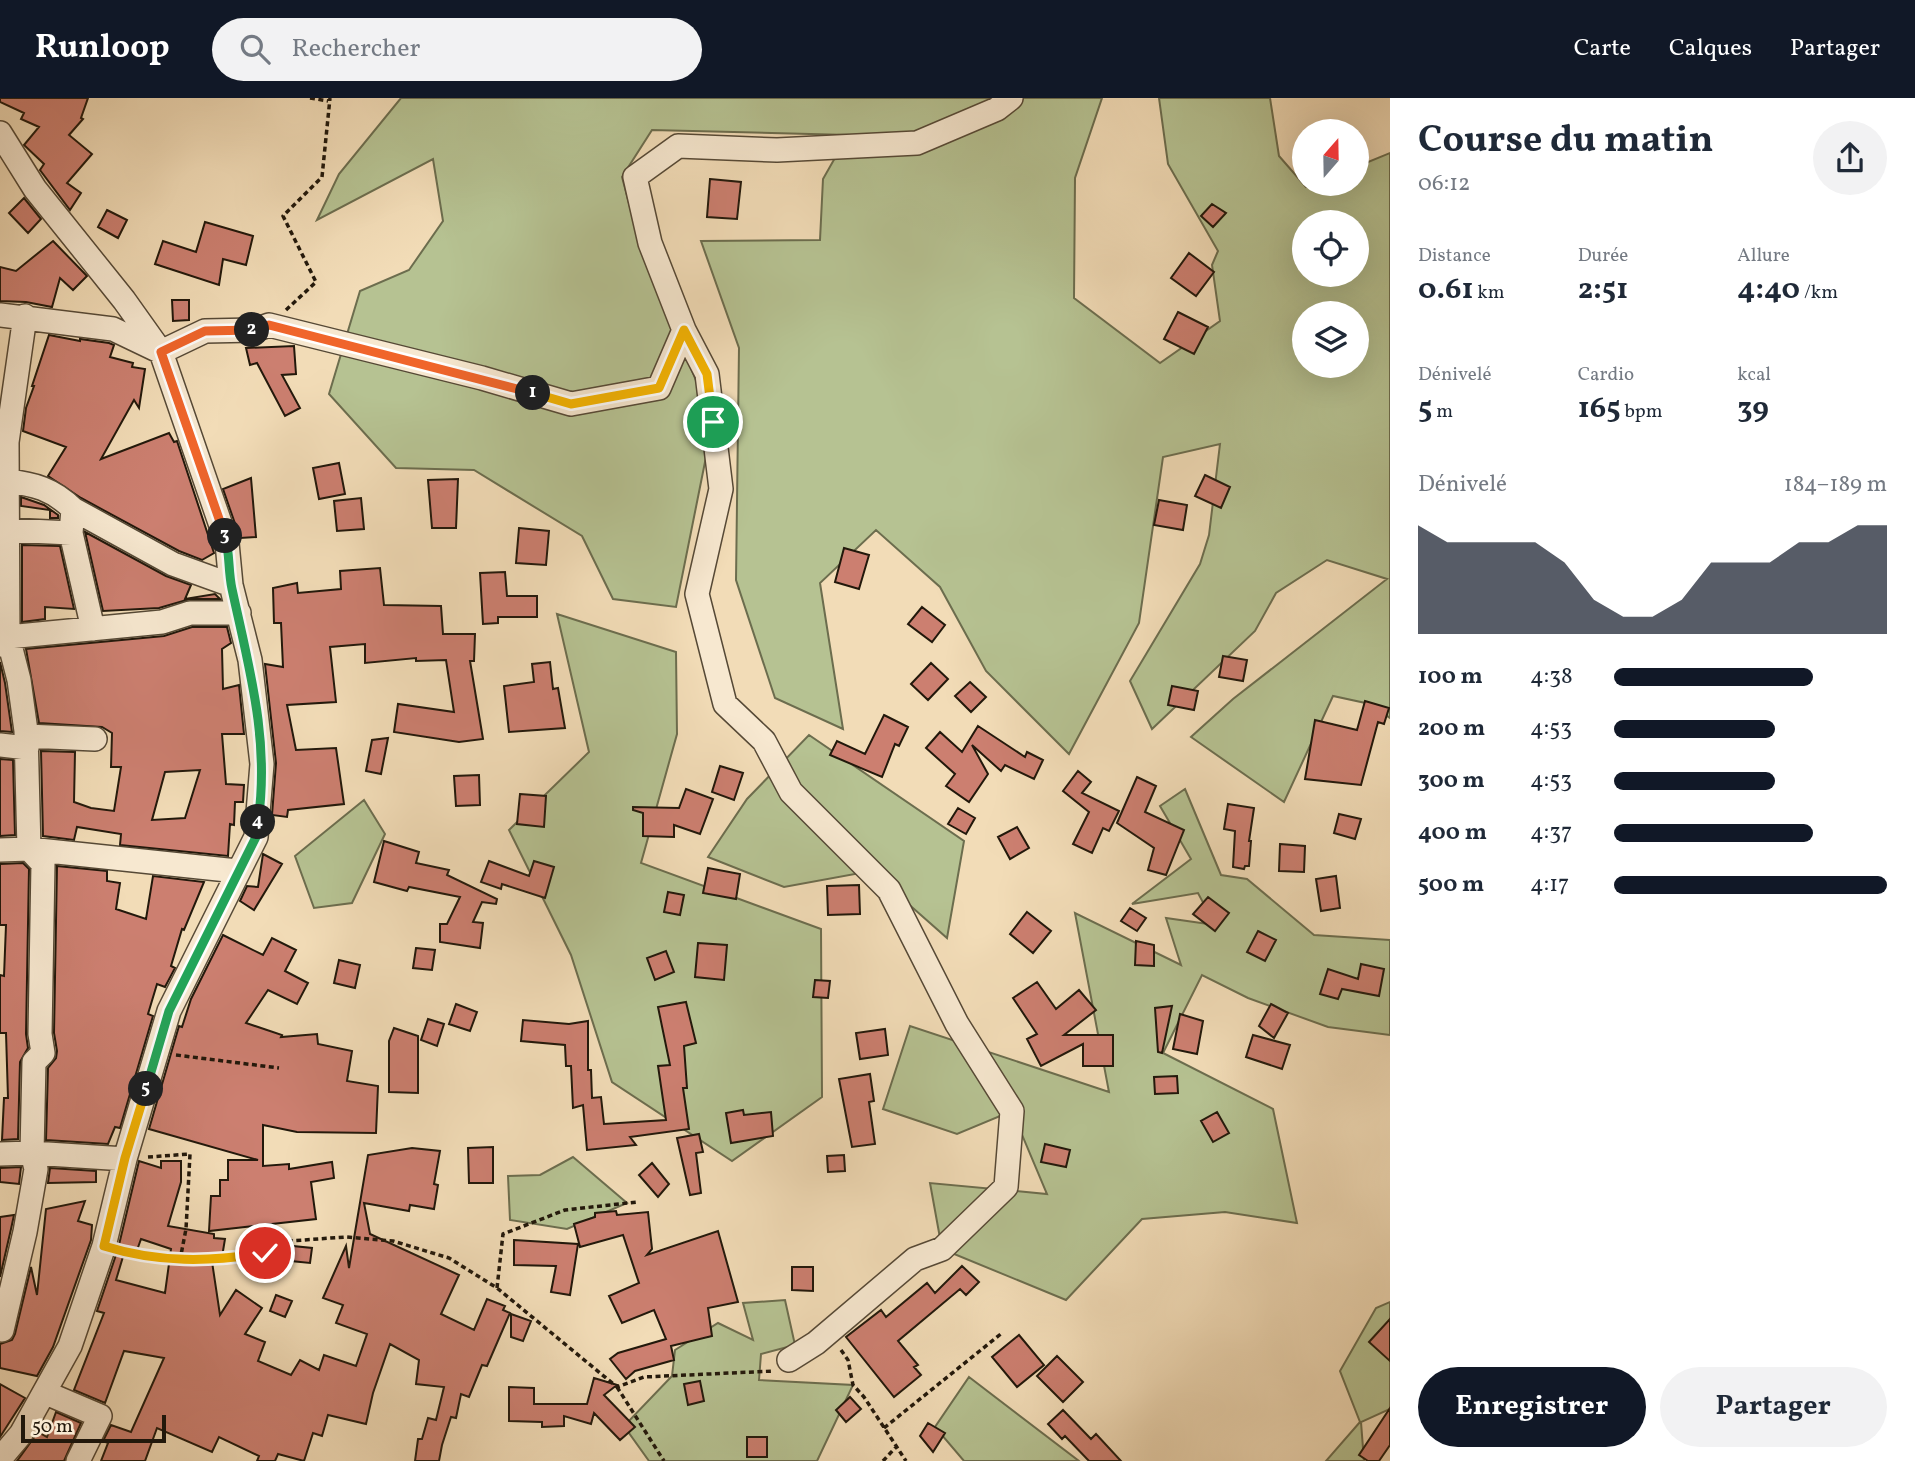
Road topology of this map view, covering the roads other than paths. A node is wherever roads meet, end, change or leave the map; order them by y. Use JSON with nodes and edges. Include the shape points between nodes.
{"nodes":[{"id":1,"x":1011,"y":98,"type":"edge"},
{"id":2,"x":0,"y":133,"type":"edge"},
{"id":3,"x":0,"y":315,"type":"edge"},
{"id":4,"x":25,"y":316,"type":"junction"},
{"id":5,"x":684,"y":330,"type":"junction"},
{"id":6,"x":161,"y":352,"type":"junction"},
{"id":7,"x":3,"y":442,"type":"edge"},
{"id":8,"x":7,"y":481,"type":"junction"},
{"id":9,"x":73,"y":509,"type":"junction"},
{"id":10,"x":7,"y":530,"type":"junction"},
{"id":11,"x":71,"y":533,"type":"junction"},
{"id":12,"x":231,"y":585,"type":"junction"},
{"id":13,"x":239,"y":613,"type":"junction"},
{"id":14,"x":93,"y":629,"type":"junction"},
{"id":15,"x":4,"y":641,"type":"edge"},
{"id":16,"x":95,"y":739,"type":"dead end"},
{"id":17,"x":27,"y":742,"type":"junction"},
{"id":18,"x":0,"y":745,"type":"edge"},
{"id":19,"x":29,"y":849,"type":"junction"},
{"id":20,"x":0,"y":850,"type":"edge"},
{"id":21,"x":237,"y":871,"type":"junction"},
{"id":22,"x":32,"y":1153,"type":"junction"},
{"id":23,"x":0,"y":1154,"type":"edge"},
{"id":24,"x":125,"y":1158,"type":"junction"},
{"id":25,"x":2,"y":1331,"type":"edge"},
{"id":26,"x":789,"y":1360,"type":"road end"},
{"id":27,"x":46,"y":1392,"type":"junction"},
{"id":28,"x":0,"y":1459,"type":"edge"},
{"id":29,"x":78,"y":1461,"type":"edge"}],
"edges":[{"from":1,"to":5,"type":"street","via":[[997,109],[916,143],[777,150],[678,146],[635,177],[650,243]]},
{"from":2,"to":6,"type":"street","via":[[34,189]]},
{"from":3,"to":4,"type":"street"},
{"from":4,"to":6,"type":"street","via":[[113,329]]},
{"from":4,"to":7,"type":"street"},
{"from":5,"to":6,"type":"street","via":[[659,388],[571,404],[269,325],[255,330],[205,331]]},
{"from":5,"to":26,"type":"street","via":[[707,374],[721,489],[697,594],[726,704],[764,741],[791,792],[889,890],[957,1024],[1012,1111],[1006,1187],[942,1249],[915,1259],[816,1343]]},
{"from":6,"to":12,"type":"street","via":[[217,509],[227,543]]},
{"from":7,"to":8,"type":"street"},
{"from":8,"to":9,"type":"street","via":[[38,484],[61,496]]},
{"from":8,"to":10,"type":"street"},
{"from":9,"to":11,"type":"street"},
{"from":9,"to":12,"type":"street","via":[[173,564]]},
{"from":10,"to":11,"type":"street"},
{"from":10,"to":15,"type":"street"},
{"from":11,"to":14,"type":"street"},
{"from":12,"to":13,"type":"street"},
{"from":13,"to":14,"type":"street","via":[[190,613],[162,622]]},
{"from":13,"to":21,"type":"street","via":[[250,660],[262,764],[256,837]]},
{"from":14,"to":15,"type":"street"},
{"from":15,"to":17,"type":"street","via":[[19,680]]},
{"from":16,"to":17,"type":"street"},
{"from":17,"to":18,"type":"street"},
{"from":17,"to":19,"type":"street"},
{"from":19,"to":20,"type":"street"},
{"from":19,"to":21,"type":"street"},
{"from":19,"to":22,"type":"street","via":[[43,864],[43,1053],[34,1062]]},
{"from":21,"to":24,"type":"street","via":[[169,1011]]},
{"from":22,"to":23,"type":"street"},
{"from":22,"to":24,"type":"street"},
{"from":22,"to":25,"type":"street","via":[[36,1169],[30,1207]]},
{"from":24,"to":27,"type":"street","via":[[104,1246],[70,1346]]},
{"from":27,"to":28,"type":"street"},
{"from":27,"to":29,"type":"street","via":[[100,1416]]}]}
